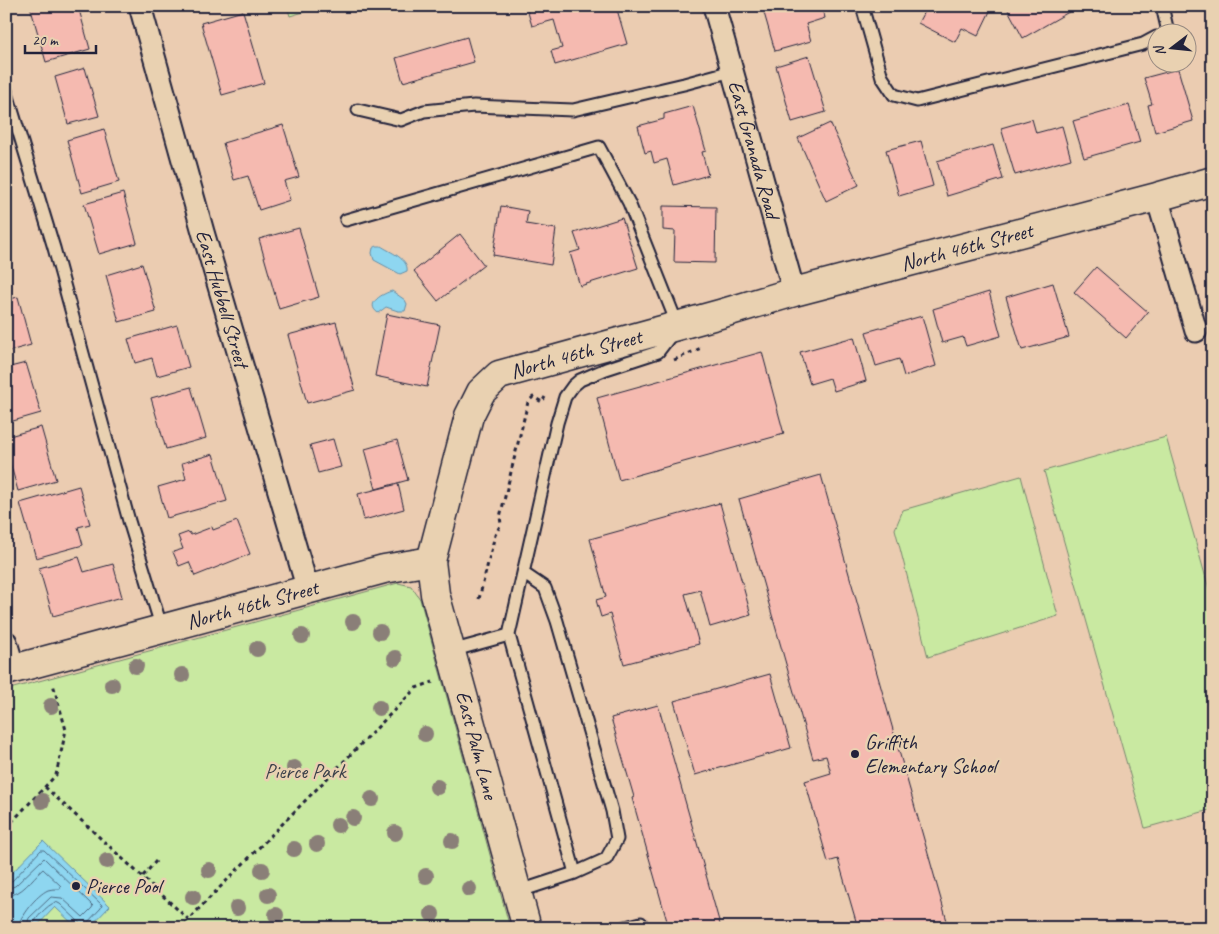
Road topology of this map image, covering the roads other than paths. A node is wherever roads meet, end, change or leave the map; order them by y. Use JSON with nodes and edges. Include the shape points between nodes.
{"nodes":[{"id":1,"x":140,"y":6,"type":"edge"},
{"id":2,"x":714,"y":6,"type":"edge"},
{"id":3,"x":862,"y":6,"type":"edge"},
{"id":4,"x":1162,"y":6,"type":"edge"},
{"id":5,"x":1166,"y":22,"type":"edge"},
{"id":6,"x":1146,"y":42,"type":"edge"},
{"id":7,"x":732,"y":71,"type":"junction"},
{"id":8,"x":6,"y":90,"type":"edge"},
{"id":9,"x":358,"y":110,"type":"dead end"},
{"id":10,"x":1213,"y":181,"type":"edge"},
{"id":11,"x":1157,"y":197,"type":"junction"},
{"id":12,"x":346,"y":220,"type":"dead end"},
{"id":13,"x":794,"y":292,"type":"junction"},
{"id":14,"x":678,"y":326,"type":"junction"},
{"id":15,"x":1196,"y":331,"type":"dead end"},
{"id":16,"x":431,"y":560,"type":"junction"},
{"id":17,"x":523,"y":573,"type":"junction"},
{"id":18,"x":308,"y":590,"type":"junction"},
{"id":19,"x":162,"y":629,"type":"junction"},
{"id":20,"x":509,"y":634,"type":"junction"},
{"id":21,"x":6,"y":642,"type":"edge"},
{"id":22,"x":454,"y":663,"type":"junction"},
{"id":23,"x":10,"y":670,"type":"edge"},
{"id":24,"x":575,"y":873,"type":"junction"},
{"id":25,"x":518,"y":892,"type":"junction"},
{"id":26,"x":527,"y":928,"type":"edge"},
{"id":27,"x":622,"y":928,"type":"edge"},
{"id":28,"x":642,"y":928,"type":"edge"}],
"edges":[{"from":1,"to":18,"type":"street","name":"East Hubbell Street"},
{"from":2,"to":7,"type":"street","name":"East Granada Road"},
{"from":3,"to":6,"type":"lane","via":[[882,77],[894,95],[917,101]]},
{"from":4,"to":5,"type":"lane"},
{"from":7,"to":9,"type":"lane","via":[[573,110],[474,106],[424,111],[401,120]]},
{"from":7,"to":13,"type":"street","name":"East Granada Road"},
{"from":8,"to":19,"type":"lane"},
{"from":10,"to":11,"type":"street","name":"North 46th Street"},
{"from":11,"to":13,"type":"street","name":"North 46th Street"},
{"from":11,"to":15,"type":"street"},
{"from":12,"to":14,"type":"lane","via":[[599,147],[629,203]]},
{"from":13,"to":14,"type":"street","name":"North 46th Street"},
{"from":14,"to":16,"type":"street","name":"North 46th Street","via":[[499,375],[481,392],[469,416]]},
{"from":14,"to":17,"type":"lane","via":[[658,352],[580,380],[564,397]]},
{"from":16,"to":18,"type":"street","name":"North 46th Street"},
{"from":16,"to":22,"type":"street","name":"East Palm Lane","via":[[435,594]]},
{"from":17,"to":20,"type":"lane"},
{"from":17,"to":24,"type":"lane","via":[[545,588],[558,621],[617,839],[606,859]]},
{"from":18,"to":19,"type":"street","name":"North 46th Street"},
{"from":19,"to":23,"type":"street","name":"North 46th Street"},
{"from":20,"to":22,"type":"lane"},
{"from":20,"to":24,"type":"lane"},
{"from":21,"to":23,"type":"street"},
{"from":22,"to":25,"type":"street","name":"East Palm Lane"},
{"from":24,"to":25,"type":"lane"},
{"from":25,"to":26,"type":"street","name":"East Palm Lane"},
{"from":27,"to":28,"type":"lane","via":[[641,923]]}]}
